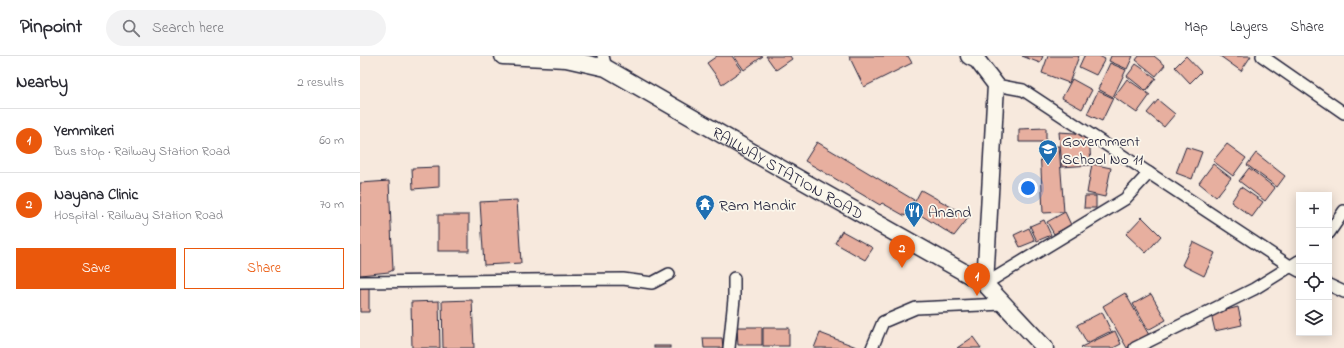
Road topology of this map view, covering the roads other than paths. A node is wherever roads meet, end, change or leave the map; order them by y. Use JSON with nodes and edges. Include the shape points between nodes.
{"nodes":[{"id":1,"x":503,"y":56,"type":"edge"},
{"id":2,"x":1262,"y":56,"type":"edge"},
{"id":3,"x":975,"y":57,"type":"edge"},
{"id":4,"x":604,"y":62,"type":"edge"},
{"id":5,"x":996,"y":85,"type":"junction"},
{"id":6,"x":1344,"y":113,"type":"edge"},
{"id":7,"x":1149,"y":173,"type":"junction"},
{"id":8,"x":1344,"y":211,"type":"edge"},
{"id":9,"x":1332,"y":229,"type":"edge"},
{"id":10,"x":1296,"y":266,"type":"edge"},
{"id":11,"x":669,"y":274,"type":"dead end"},
{"id":12,"x":734,"y":278,"type":"dead end"},
{"id":13,"x":360,"y":282,"type":"edge"},
{"id":14,"x":985,"y":284,"type":"junction"},
{"id":15,"x":1332,"y":286,"type":"edge"},
{"id":16,"x":1344,"y":292,"type":"edge"},
{"id":17,"x":1003,"y":304,"type":"junction"},
{"id":18,"x":729,"y":348,"type":"edge"},
{"id":19,"x":872,"y":348,"type":"edge"},
{"id":20,"x":1045,"y":348,"type":"edge"},
{"id":21,"x":1135,"y":348,"type":"edge"}],
"edges":[{"from":1,"to":4,"type":"main road","name":"RAILWAY STATION ROAD"},
{"from":2,"to":6,"type":"street"},
{"from":3,"to":5,"type":"main road"},
{"from":4,"to":14,"type":"main road","name":"RAILWAY STATION ROAD","via":[[773,164]]},
{"from":5,"to":7,"type":"street","via":[[1023,90]]},
{"from":5,"to":14,"type":"main road"},
{"from":7,"to":10,"type":"street"},
{"from":7,"to":14,"type":"street","via":[[1125,199]]},
{"from":8,"to":9,"type":"street"},
{"from":10,"to":21,"type":"street"},
{"from":11,"to":13,"type":"street","via":[[652,283],[624,279]]},
{"from":12,"to":18,"type":"street"},
{"from":14,"to":17,"type":"main road","name":"RAILWAY STATION ROAD"},
{"from":15,"to":16,"type":"street"},
{"from":17,"to":19,"type":"street","via":[[916,308],[883,322]]},
{"from":17,"to":20,"type":"main road","name":"RAILWAY STATION ROAD"}]}
